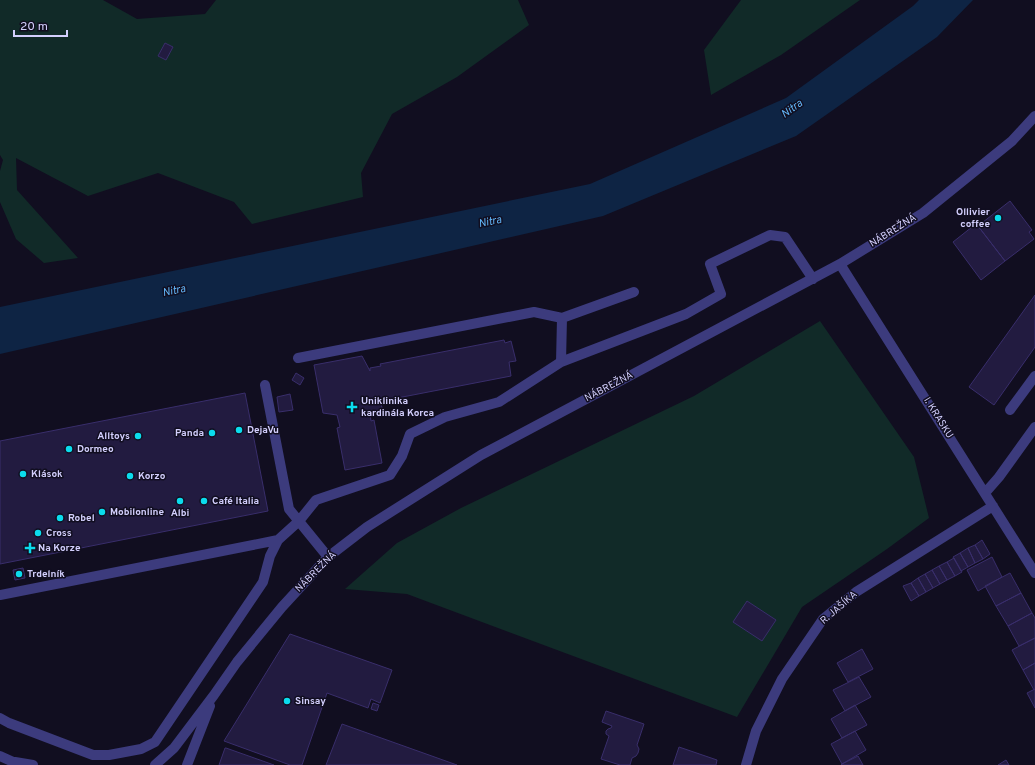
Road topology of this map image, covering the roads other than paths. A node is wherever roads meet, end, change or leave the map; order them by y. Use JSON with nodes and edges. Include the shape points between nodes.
{"nodes":[{"id":1,"x":1035,"y":116,"type":"edge"},
{"id":2,"x":840,"y":264,"type":"junction"},
{"id":3,"x":813,"y":279,"type":"junction"},
{"id":4,"x":634,"y":292,"type":"dead end"},
{"id":5,"x":562,"y":318,"type":"junction"},
{"id":6,"x":298,"y":358,"type":"dead end"},
{"id":7,"x":561,"y":362,"type":"junction"},
{"id":8,"x":1035,"y":376,"type":"edge"},
{"id":9,"x":265,"y":385,"type":"dead end"},
{"id":10,"x":1010,"y":410,"type":"dead end"},
{"id":11,"x":1035,"y":427,"type":"edge"},
{"id":12,"x":985,"y":493,"type":"junction"},
{"id":13,"x":993,"y":506,"type":"junction"},
{"id":14,"x":299,"y":521,"type":"junction"},
{"id":15,"x":278,"y":540,"type":"junction"},
{"id":16,"x":328,"y":557,"type":"junction"},
{"id":17,"x":1035,"y":573,"type":"edge"},
{"id":18,"x":0,"y":595,"type":"edge"},
{"id":19,"x":214,"y":695,"type":"junction"},
{"id":20,"x":0,"y":718,"type":"edge"},
{"id":21,"x":0,"y":756,"type":"edge"},
{"id":22,"x":17,"y":764,"type":"edge"},
{"id":23,"x":33,"y":765,"type":"edge"},
{"id":24,"x":155,"y":765,"type":"edge"},
{"id":25,"x":187,"y":765,"type":"edge"},
{"id":26,"x":746,"y":765,"type":"edge"}],
"edges":[{"from":1,"to":2,"type":"street","name":"NÁBREŽNÁ","via":[[1012,141],[923,213]]},
{"from":2,"to":3,"type":"street","name":"NÁBREŽNÁ"},
{"from":2,"to":12,"type":"street","name":"I. KRASKU"},
{"from":3,"to":7,"type":"street","via":[[785,237],[770,235],[710,264],[721,294],[686,314]]},
{"from":3,"to":16,"type":"street","name":"NÁBREŽNÁ","via":[[481,456],[367,527]]},
{"from":4,"to":5,"type":"street"},
{"from":5,"to":6,"type":"street","via":[[534,312]]},
{"from":5,"to":7,"type":"street"},
{"from":7,"to":14,"type":"street","via":[[499,402],[444,417],[410,434],[402,456],[390,475],[316,500]]},
{"from":8,"to":10,"type":"street"},
{"from":9,"to":14,"type":"street","via":[[289,509]]},
{"from":11,"to":12,"type":"street"},
{"from":12,"to":13,"type":"street","name":"I. KRASKU"},
{"from":13,"to":17,"type":"street","name":"I. KRASKU"},
{"from":13,"to":26,"type":"street","name":"R. JAŠÍKA","via":[[856,592],[823,619],[782,679],[756,731]]},
{"from":14,"to":15,"type":"street"},
{"from":14,"to":16,"type":"street"},
{"from":15,"to":18,"type":"street"},
{"from":15,"to":20,"type":"street","via":[[270,556],[263,582],[155,742],[141,749],[93,755]]},
{"from":16,"to":19,"type":"street","name":"NÁBREŽNÁ","via":[[282,607]]},
{"from":19,"to":24,"type":"street","name":"NÁBREŽNÁ","via":[[174,748]]},
{"from":19,"to":25,"type":"street","name":"NÁBREŽNÁ"},
{"from":21,"to":22,"type":"street"},
{"from":22,"to":23,"type":"street"}]}
